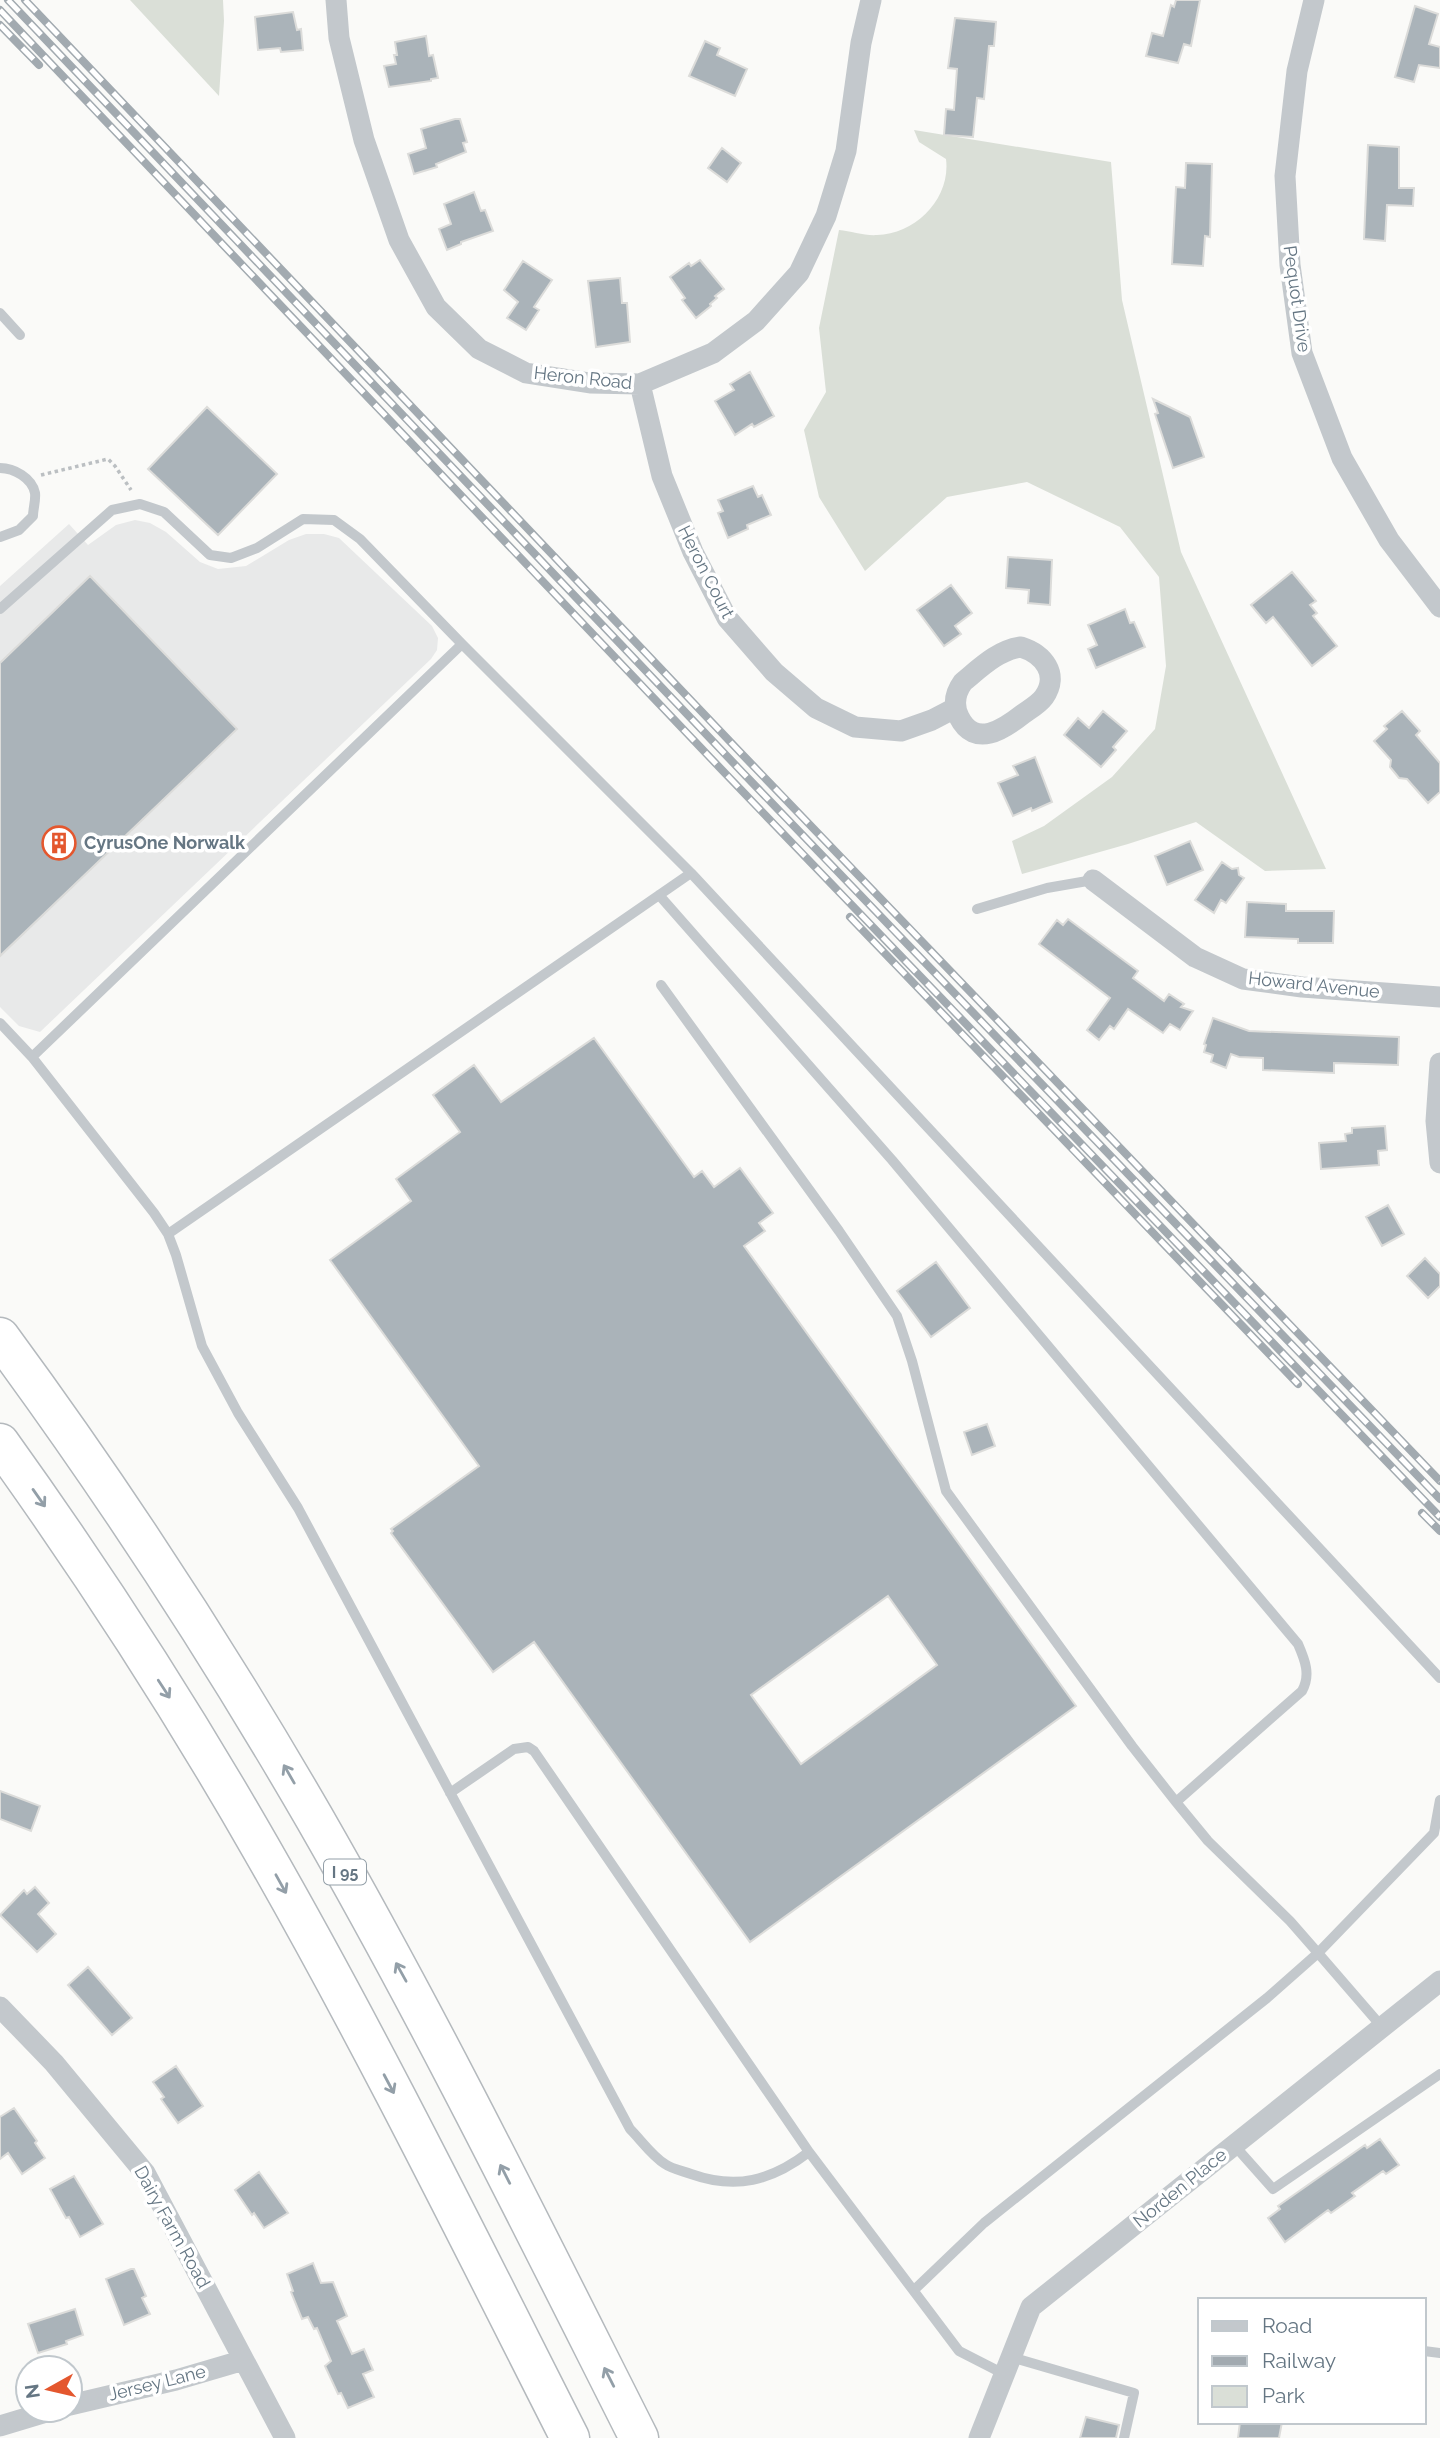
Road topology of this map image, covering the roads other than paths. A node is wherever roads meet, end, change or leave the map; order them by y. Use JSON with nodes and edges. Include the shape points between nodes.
{"nodes":[{"id":1,"x":336,"y":0,"type":"edge"},
{"id":2,"x":871,"y":0,"type":"edge"},
{"id":3,"x":1314,"y":0,"type":"edge"},
{"id":4,"x":0,"y":313,"type":"edge"},
{"id":5,"x":20,"y":335,"type":"dead end"},
{"id":6,"x":640,"y":384,"type":"junction"},
{"id":7,"x":0,"y":468,"type":"edge"},
{"id":8,"x":0,"y":537,"type":"edge"},
{"id":9,"x":1440,"y":607,"type":"edge"},
{"id":10,"x":0,"y":609,"type":"edge"},
{"id":11,"x":462,"y":645,"type":"junction"},
{"id":12,"x":956,"y":708,"type":"junction"},
{"id":13,"x":691,"y":873,"type":"junction"},
{"id":14,"x":1093,"y":880,"type":"joint"},
{"id":15,"x":659,"y":895,"type":"junction"},
{"id":16,"x":977,"y":909,"type":"dead end"},
{"id":17,"x":661,"y":985,"type":"dead end"},
{"id":18,"x":1440,"y":997,"type":"edge"},
{"id":19,"x":0,"y":1023,"type":"edge"},
{"id":20,"x":32,"y":1057,"type":"junction"},
{"id":21,"x":1440,"y":1063,"type":"edge"},
{"id":22,"x":1440,"y":1163,"type":"edge"},
{"id":23,"x":168,"y":1234,"type":"junction"},
{"id":24,"x":0,"y":1336,"type":"edge"},
{"id":25,"x":0,"y":1443,"type":"edge"},
{"id":26,"x":1440,"y":1678,"type":"edge"},
{"id":27,"x":450,"y":1793,"type":"junction"},
{"id":28,"x":1440,"y":1800,"type":"edge"},
{"id":29,"x":1177,"y":1802,"type":"junction"},
{"id":30,"x":1318,"y":1953,"type":"junction"},
{"id":31,"x":1440,"y":1981,"type":"edge"},
{"id":32,"x":0,"y":2007,"type":"edge"},
{"id":33,"x":1382,"y":2027,"type":"junction"},
{"id":34,"x":1440,"y":2074,"type":"edge"},
{"id":35,"x":1234,"y":2145,"type":"junction"},
{"id":36,"x":809,"y":2152,"type":"junction"},
{"id":37,"x":914,"y":2290,"type":"junction"},
{"id":38,"x":244,"y":2360,"type":"junction"},
{"id":39,"x":1008,"y":2365,"type":"junction"},
{"id":40,"x":84,"y":2402,"type":"edge"},
{"id":41,"x":285,"y":2438,"type":"edge"},
{"id":42,"x":570,"y":2438,"type":"edge"},
{"id":43,"x":639,"y":2438,"type":"edge"},
{"id":44,"x":979,"y":2438,"type":"edge"},
{"id":45,"x":1124,"y":2438,"type":"edge"}],
"edges":[{"from":1,"to":6,"type":"street","name":"Heron Road","via":[[339,38],[364,140],[399,240],[436,307],[479,349],[526,373],[590,383]]},
{"from":2,"to":6,"type":"street","name":"Heron Road","via":[[846,151],[826,216],[799,273],[756,321],[713,353]]},
{"from":3,"to":9,"type":"street","name":"Pequot Drive","via":[[1297,71],[1285,176],[1290,265],[1302,353],[1342,458],[1389,540]]},
{"from":4,"to":5,"type":"lane"},
{"from":6,"to":12,"type":"street","name":"Heron Court","via":[[662,476],[693,552],[727,618],[774,672],[816,708],[855,727],[901,731]]},
{"from":7,"to":8,"type":"lane","via":[[25,475],[35,492],[33,516],[19,530]]},
{"from":10,"to":11,"type":"lane","via":[[111,510],[140,504],[164,512],[210,555],[231,558],[257,548],[303,519],[334,520],[360,539]]},
{"from":11,"to":13,"type":"lane"},
{"from":11,"to":20,"type":"lane"},
{"from":12,"to":12,"type":"street","via":[[968,728],[993,734],[1045,695],[1048,670],[1034,651],[1009,649],[963,682],[955,698]]},
{"from":13,"to":15,"type":"lane"},
{"from":13,"to":26,"type":"lane"},
{"from":14,"to":16,"type":"lane"},
{"from":14,"to":18,"type":"street","name":"Howard Avenue","via":[[1195,957],[1243,979]]},
{"from":15,"to":23,"type":"lane"},
{"from":15,"to":29,"type":"lane","via":[[892,1160],[1298,1644],[1307,1669],[1302,1691]]},
{"from":17,"to":29,"type":"lane","via":[[897,1316],[946,1491]]},
{"from":19,"to":20,"type":"lane"},
{"from":20,"to":23,"type":"lane"},
{"from":21,"to":22,"type":"street","via":[[1436,1121]]},
{"from":23,"to":27,"type":"lane","via":[[202,1346],[298,1508]]},
{"from":43,"to":24,"type":"highway","number":"I 95","one_way":true,"via":[[418,2004],[315,1819],[158,1565]]},
{"from":25,"to":42,"type":"highway","one_way":true,"via":[[146,1660],[262,1850],[381,2068]]},
{"from":27,"to":36,"type":"lane","via":[[514,1749],[534,1751]]},
{"from":27,"to":36,"type":"lane","via":[[618,2110],[664,2164],[734,2183],[781,2171]]},
{"from":28,"to":30,"type":"lane","via":[[1434,1833]]},
{"from":29,"to":30,"type":"lane","via":[[1208,1841]]},
{"from":30,"to":33,"type":"lane"},
{"from":30,"to":37,"type":"lane","via":[[1257,2007],[984,2223]]},
{"from":31,"to":33,"type":"street","name":"Norden Place"},
{"from":32,"to":38,"type":"street","name":"Dairy Farm Road","via":[[54,2063],[145,2173]]},
{"from":33,"to":35,"type":"street","name":"Norden Place"},
{"from":34,"to":35,"type":"lane","via":[[1273,2189]]},
{"from":35,"to":39,"type":"street","name":"Norden Place","via":[[1031,2307]]},
{"from":36,"to":37,"type":"lane"},
{"from":37,"to":39,"type":"lane","via":[[960,2351]]},
{"from":38,"to":40,"type":"street","name":"Jersey Lane"},
{"from":38,"to":41,"type":"street","name":"Dairy Farm Road"},
{"from":39,"to":44,"type":"street","name":"Norden Place"},
{"from":39,"to":45,"type":"lane","via":[[1134,2393]]}]}
